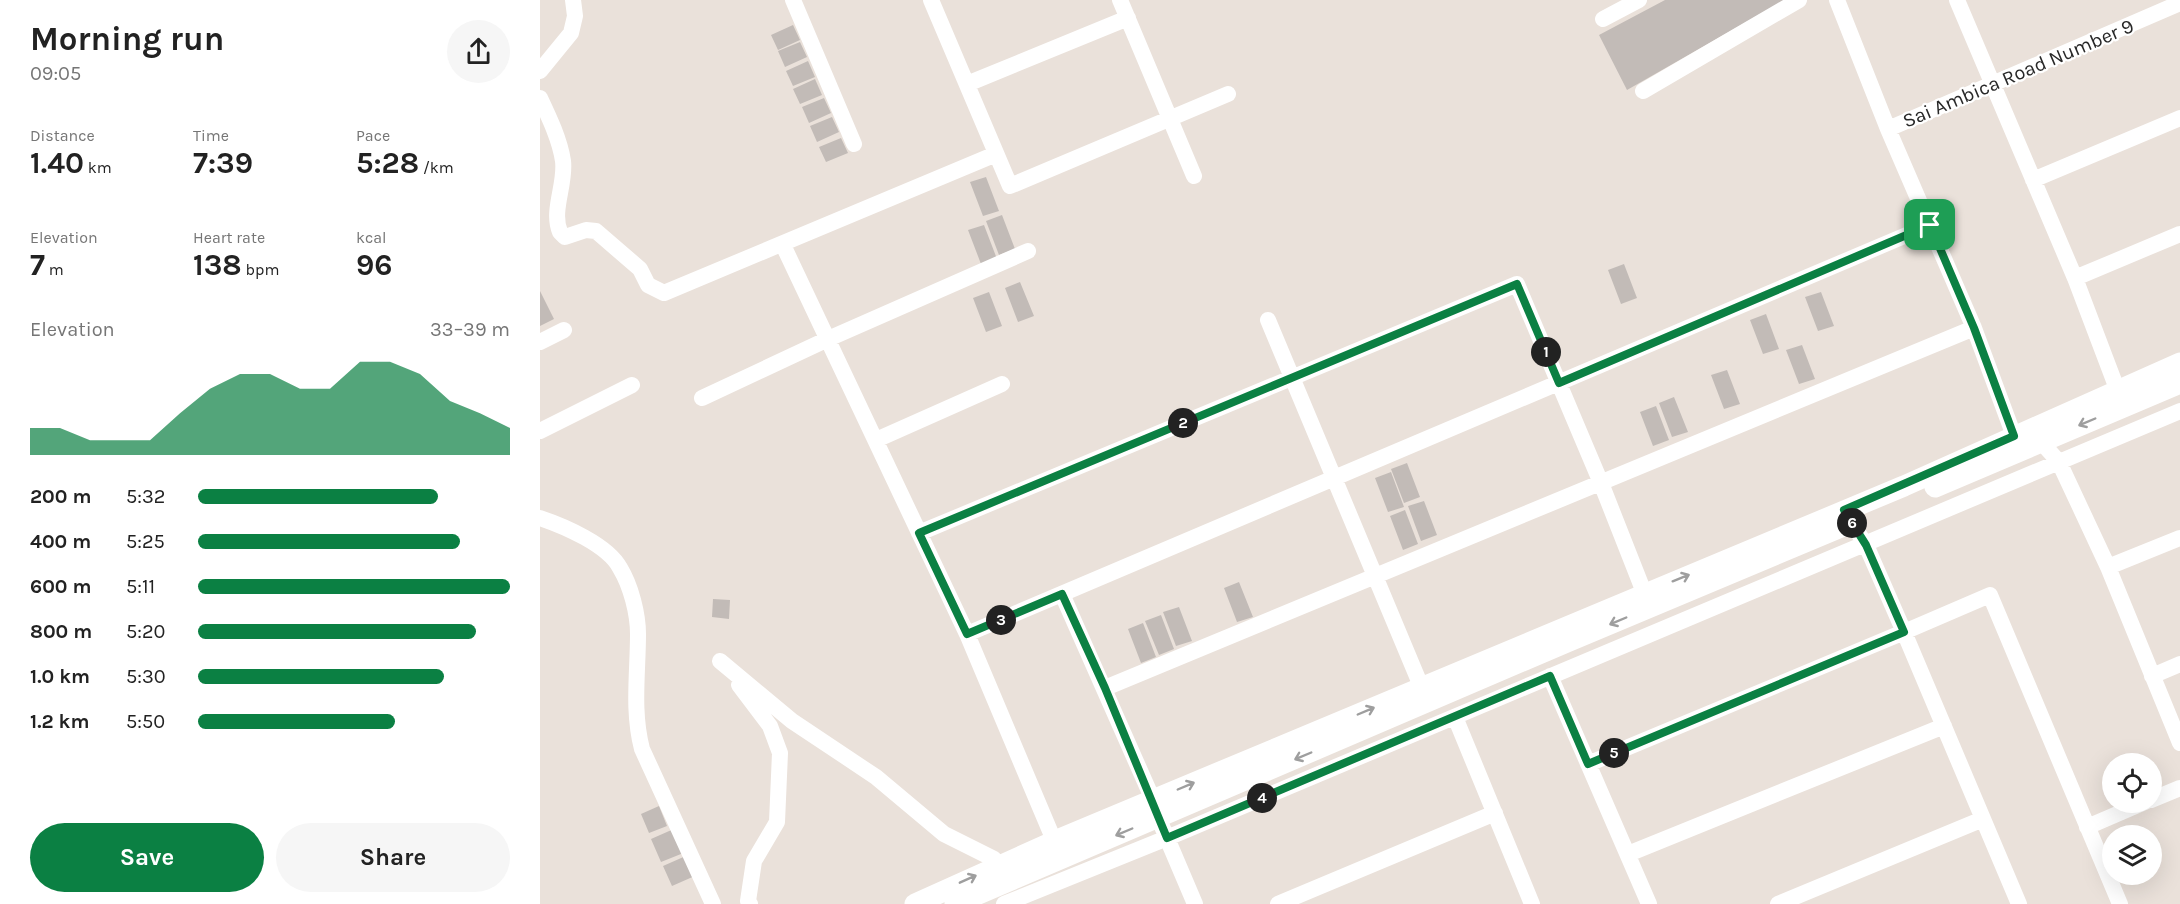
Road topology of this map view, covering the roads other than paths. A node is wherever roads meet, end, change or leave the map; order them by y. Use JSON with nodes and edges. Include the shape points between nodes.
{"nodes":[{"id":1,"x":573,"y":0,"type":"edge"},
{"id":2,"x":931,"y":0,"type":"edge"},
{"id":3,"x":1120,"y":0,"type":"edge"},
{"id":4,"x":1639,"y":0,"type":"edge"},
{"id":5,"x":1799,"y":0,"type":"edge"},
{"id":6,"x":1838,"y":0,"type":"edge"},
{"id":7,"x":1957,"y":0,"type":"edge"},
{"id":8,"x":800,"y":2,"type":"edge"},
{"id":9,"x":2180,"y":3,"type":"edge"},
{"id":10,"x":1128,"y":18,"type":"junction"},
{"id":11,"x":1603,"y":19,"type":"dead end"},
{"id":12,"x":540,"y":71,"type":"edge"},
{"id":13,"x":967,"y":84,"type":"junction"},
{"id":14,"x":1993,"y":84,"type":"junction"},
{"id":15,"x":1643,"y":91,"type":"dead end"},
{"id":16,"x":1227,"y":94,"type":"dead end"},
{"id":17,"x":540,"y":98,"type":"edge"},
{"id":18,"x":1170,"y":118,"type":"junction"},
{"id":19,"x":2180,"y":118,"type":"edge"},
{"id":20,"x":1888,"y":129,"type":"junction"},
{"id":21,"x":854,"y":144,"type":"dead end"},
{"id":22,"x":996,"y":154,"type":"junction"},
{"id":23,"x":1194,"y":176,"type":"dead end"},
{"id":24,"x":2033,"y":180,"type":"junction"},
{"id":25,"x":1930,"y":225,"type":"junction"},
{"id":26,"x":2180,"y":234,"type":"edge"},
{"id":27,"x":783,"y":245,"type":"junction"},
{"id":28,"x":1028,"y":250,"type":"dead end"},
{"id":29,"x":2075,"y":278,"type":"junction"},
{"id":30,"x":1268,"y":320,"type":"dead end"},
{"id":31,"x":1974,"y":328,"type":"junction"},
{"id":32,"x":564,"y":330,"type":"dead end"},
{"id":33,"x":828,"y":339,"type":"junction"},
{"id":34,"x":540,"y":342,"type":"edge"},
{"id":35,"x":2180,"y":363,"type":"edge"},
{"id":36,"x":1292,"y":377,"type":"junction"},
{"id":37,"x":1559,"y":383,"type":"junction"},
{"id":38,"x":2180,"y":383,"type":"edge"},
{"id":39,"x":1002,"y":384,"type":"dead end"},
{"id":40,"x":632,"y":385,"type":"dead end"},
{"id":41,"x":702,"y":398,"type":"dead end"},
{"id":42,"x":2121,"y":398,"type":"junction"},
{"id":43,"x":2180,"y":411,"type":"edge"},
{"id":44,"x":540,"y":431,"type":"edge"},
{"id":45,"x":2028,"y":436,"type":"junction"},
{"id":46,"x":876,"y":440,"type":"junction"},
{"id":47,"x":2059,"y":462,"type":"junction"},
{"id":48,"x":1334,"y":478,"type":"junction"},
{"id":49,"x":1600,"y":483,"type":"junction"},
{"id":50,"x":1848,"y":516,"type":"junction"},
{"id":51,"x":540,"y":518,"type":"edge"},
{"id":52,"x":919,"y":533,"type":"junction"},
{"id":53,"x":2180,"y":538,"type":"edge"},
{"id":54,"x":1866,"y":545,"type":"junction"},
{"id":55,"x":2108,"y":567,"type":"junction"},
{"id":56,"x":1374,"y":576,"type":"junction"},
{"id":57,"x":1062,"y":594,"type":"junction"},
{"id":58,"x":1647,"y":600,"type":"junction"},
{"id":59,"x":1904,"y":632,"type":"junction"},
{"id":60,"x":967,"y":634,"type":"junction"},
{"id":61,"x":2180,"y":664,"type":"edge"},
{"id":62,"x":1550,"y":676,"type":"junction"},
{"id":63,"x":2152,"y":676,"type":"junction"},
{"id":64,"x":1105,"y":688,"type":"junction"},
{"id":65,"x":1424,"y":695,"type":"junction"},
{"id":66,"x":1455,"y":717,"type":"junction"},
{"id":67,"x":1944,"y":726,"type":"junction"},
{"id":68,"x":2180,"y":743,"type":"edge"},
{"id":69,"x":1588,"y":764,"type":"junction"},
{"id":70,"x":2180,"y":788,"type":"edge"},
{"id":71,"x":2162,"y":795,"type":"edge"},
{"id":72,"x":1155,"y":809,"type":"junction"},
{"id":73,"x":1495,"y":813,"type":"junction"},
{"id":74,"x":2119,"y":813,"type":"edge"},
{"id":75,"x":1983,"y":819,"type":"junction"},
{"id":76,"x":2087,"y":827,"type":"junction"},
{"id":77,"x":1167,"y":838,"type":"junction"},
{"id":78,"x":1058,"y":850,"type":"junction"},
{"id":79,"x":1628,"y":854,"type":"junction"},
{"id":80,"x":1003,"y":873,"type":"junction"},
{"id":81,"x":713,"y":904,"type":"edge"},
{"id":82,"x":750,"y":904,"type":"edge"},
{"id":83,"x":915,"y":904,"type":"edge"},
{"id":84,"x":955,"y":904,"type":"edge"},
{"id":85,"x":1004,"y":904,"type":"edge"},
{"id":86,"x":1195,"y":904,"type":"edge"},
{"id":87,"x":1278,"y":904,"type":"edge"},
{"id":88,"x":1532,"y":904,"type":"edge"},
{"id":89,"x":1649,"y":904,"type":"edge"},
{"id":90,"x":1778,"y":904,"type":"edge"},
{"id":91,"x":2019,"y":904,"type":"edge"},
{"id":92,"x":2120,"y":904,"type":"edge"}],
"edges":[{"from":1,"to":12,"type":"street","via":[[572,33]]},
{"from":2,"to":13,"type":"street"},
{"from":3,"to":10,"type":"street"},
{"from":4,"to":11,"type":"street"},
{"from":5,"to":15,"type":"street"},
{"from":6,"to":20,"type":"street"},
{"from":7,"to":14,"type":"street"},
{"from":8,"to":21,"type":"street"},
{"from":9,"to":14,"type":"street","name":"Sai Ambica Road Number 9"},
{"from":10,"to":13,"type":"street"},
{"from":10,"to":18,"type":"street"},
{"from":13,"to":22,"type":"street"},
{"from":14,"to":20,"type":"street","name":"Sai Ambica Road Number 9"},
{"from":14,"to":24,"type":"street"},
{"from":16,"to":18,"type":"street"},
{"from":17,"to":27,"type":"street","via":[[562,161],[558,228],[565,237],[596,231],[639,269],[648,285],[664,293]]},
{"from":18,"to":22,"type":"street","via":[[1010,186]]},
{"from":18,"to":23,"type":"street"},
{"from":19,"to":24,"type":"street"},
{"from":20,"to":25,"type":"street"},
{"from":22,"to":27,"type":"street"},
{"from":24,"to":29,"type":"street"},
{"from":25,"to":31,"type":"street"},
{"from":25,"to":37,"type":"street"},
{"from":26,"to":29,"type":"street"},
{"from":27,"to":33,"type":"street"},
{"from":28,"to":33,"type":"street"},
{"from":29,"to":42,"type":"street"},
{"from":30,"to":36,"type":"street"},
{"from":31,"to":45,"type":"street"},
{"from":31,"to":49,"type":"street"},
{"from":32,"to":34,"type":"street"},
{"from":33,"to":41,"type":"street"},
{"from":33,"to":46,"type":"street"},
{"from":35,"to":42,"type":"street"},
{"from":36,"to":37,"type":"street","via":[[1517,284]]},
{"from":36,"to":48,"type":"street"},
{"from":36,"to":52,"type":"street"},
{"from":37,"to":48,"type":"street"},
{"from":37,"to":49,"type":"street"},
{"from":38,"to":42,"type":"street"},
{"from":39,"to":46,"type":"street"},
{"from":40,"to":44,"type":"street"},
{"from":42,"to":45,"type":"street"},
{"from":43,"to":47,"type":"street"},
{"from":45,"to":47,"type":"street","via":[[2053,453]]},
{"from":45,"to":50,"type":"street"},
{"from":46,"to":52,"type":"street"},
{"from":47,"to":54,"type":"street"},
{"from":47,"to":55,"type":"street"},
{"from":48,"to":56,"type":"street"},
{"from":48,"to":57,"type":"street"},
{"from":49,"to":56,"type":"street"},
{"from":49,"to":58,"type":"street"},
{"from":50,"to":54,"type":"street"},
{"from":50,"to":58,"type":"street"},
{"from":51,"to":81,"type":"street","via":[[586,538],[620,567],[633,601],[638,631],[636,706],[642,748]]},
{"from":52,"to":60,"type":"street"},
{"from":53,"to":55,"type":"street"},
{"from":54,"to":59,"type":"street"},
{"from":54,"to":62,"type":"street"},
{"from":55,"to":63,"type":"street"},
{"from":56,"to":64,"type":"street"},
{"from":56,"to":65,"type":"street"},
{"from":57,"to":60,"type":"street"},
{"from":57,"to":64,"type":"street"},
{"from":58,"to":65,"type":"street"},
{"from":59,"to":67,"type":"street"},
{"from":59,"to":69,"type":"street"},
{"from":59,"to":76,"type":"street","via":[[1990,595]]},
{"from":60,"to":78,"type":"street"},
{"from":61,"to":63,"type":"street"},
{"from":62,"to":66,"type":"street"},
{"from":62,"to":69,"type":"street"},
{"from":63,"to":68,"type":"street"},
{"from":64,"to":72,"type":"street"},
{"from":65,"to":72,"type":"street"},
{"from":66,"to":73,"type":"street"},
{"from":66,"to":77,"type":"street"},
{"from":67,"to":75,"type":"street"},
{"from":67,"to":79,"type":"street"},
{"from":69,"to":79,"type":"street"},
{"from":70,"to":71,"type":"street"},
{"from":72,"to":77,"type":"street"},
{"from":72,"to":78,"type":"street"},
{"from":73,"to":87,"type":"street"},
{"from":73,"to":88,"type":"street"},
{"from":74,"to":76,"type":"street"},
{"from":75,"to":90,"type":"street"},
{"from":75,"to":91,"type":"street"},
{"from":76,"to":92,"type":"street"},
{"from":77,"to":85,"type":"street"},
{"from":77,"to":86,"type":"street"},
{"from":78,"to":80,"type":"street"},
{"from":79,"to":89,"type":"street"},
{"from":80,"to":82,"type":"street","via":[[994,858],[944,834],[876,777],[792,721],[720,661],[770,726],[780,753],[777,822],[754,861]]},
{"from":83,"to":80,"type":"street","one_way":true},
{"from":80,"to":84,"type":"street"}]}
